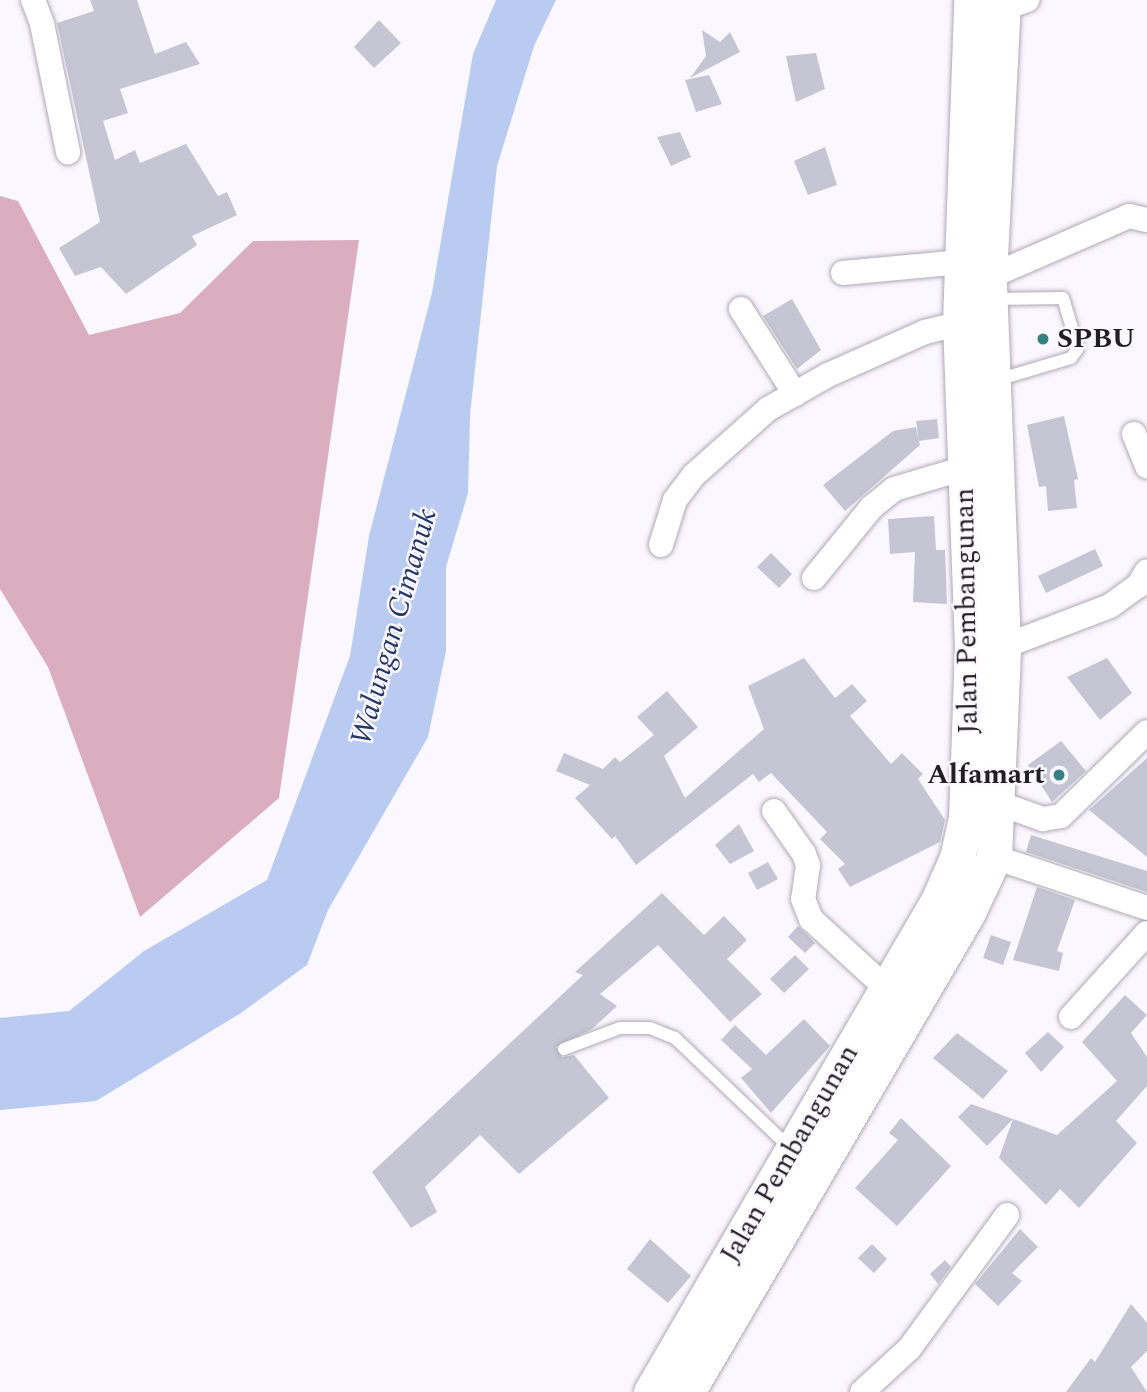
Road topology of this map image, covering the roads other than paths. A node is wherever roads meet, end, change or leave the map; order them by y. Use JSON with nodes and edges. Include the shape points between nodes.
{"nodes":[{"id":1,"x":33,"y":0,"type":"edge"},
{"id":2,"x":1001,"y":2,"type":"edge"},
{"id":3,"x":68,"y":152,"type":"dead end"},
{"id":4,"x":1147,"y":220,"type":"edge"},
{"id":5,"x":843,"y":274,"type":"dead end"},
{"id":6,"x":970,"y":290,"type":"junction"},
{"id":7,"x":741,"y":309,"type":"dead end"},
{"id":8,"x":978,"y":382,"type":"junction"},
{"id":9,"x":795,"y":394,"type":"junction"},
{"id":10,"x":1134,"y":434,"type":"dead end"},
{"id":11,"x":1147,"y":466,"type":"edge"},
{"id":12,"x":965,"y":468,"type":"junction"},
{"id":13,"x":661,"y":545,"type":"dead end"},
{"id":14,"x":1147,"y":572,"type":"edge"},
{"id":15,"x":814,"y":578,"type":"dead end"},
{"id":16,"x":987,"y":653,"type":"junction"},
{"id":17,"x":1147,"y":732,"type":"edge"},
{"id":18,"x":998,"y":803,"type":"junction"},
{"id":19,"x":774,"y":811,"type":"dead end"},
{"id":20,"x":994,"y":857,"type":"junction"},
{"id":21,"x":1147,"y":908,"type":"edge"},
{"id":22,"x":1147,"y":933,"type":"edge"},
{"id":23,"x":887,"y":989,"type":"junction"},
{"id":24,"x":1071,"y":1017,"type":"dead end"},
{"id":25,"x":564,"y":1049,"type":"dead end"},
{"id":26,"x":866,"y":1056,"type":"junction"},
{"id":27,"x":792,"y":1151,"type":"junction"},
{"id":28,"x":1007,"y":1215,"type":"dead end"},
{"id":29,"x":651,"y":1392,"type":"edge"},
{"id":30,"x":687,"y":1392,"type":"edge"},
{"id":31,"x":862,"y":1392,"type":"edge"}],
"edges":[{"from":1,"to":3,"type":"street"},
{"from":2,"to":6,"type":"main road","name":"Jalan Pembangunan"},
{"from":4,"to":6,"type":"street","via":[[1129,216]]},
{"from":5,"to":6,"type":"street"},
{"from":6,"to":8,"type":"main road","name":"Jalan Pembangunan"},
{"from":6,"to":8,"type":"lane","via":[[1063,298],[1078,348],[1071,358]]},
{"from":6,"to":9,"type":"street","via":[[925,332]]},
{"from":7,"to":9,"type":"street"},
{"from":8,"to":12,"type":"main road","name":"Jalan Pembangunan"},
{"from":8,"to":16,"type":"main road","name":"Jalan Pembangunan"},
{"from":9,"to":13,"type":"street","via":[[768,409],[694,475],[675,500]]},
{"from":10,"to":11,"type":"street"},
{"from":12,"to":15,"type":"street","via":[[894,489],[872,507]]},
{"from":12,"to":16,"type":"main road","name":"Jalan Pembangunan"},
{"from":14,"to":16,"type":"street","via":[[1138,586],[1110,607]]},
{"from":16,"to":18,"type":"main road","name":"Jalan Pembangunan"},
{"from":16,"to":23,"type":"main road","name":"Jalan Pembangunan","via":[[957,858],[938,901]]},
{"from":17,"to":18,"type":"street","via":[[1060,816],[1043,819]]},
{"from":18,"to":20,"type":"main road","name":"Jalan Pembangunan"},
{"from":19,"to":23,"type":"street","via":[[808,865],[803,899],[811,919]]},
{"from":20,"to":21,"type":"street"},
{"from":20,"to":26,"type":"main road","name":"Jalan Pembangunan","via":[[967,914]]},
{"from":22,"to":24,"type":"street"},
{"from":23,"to":26,"type":"main road","name":"Jalan Pembangunan"},
{"from":25,"to":27,"type":"lane","via":[[620,1028],[650,1028],[675,1038]]},
{"from":26,"to":27,"type":"main road","name":"Jalan Pembangunan"},
{"from":26,"to":30,"type":"main road","name":"Jalan Pembangunan"},
{"from":27,"to":29,"type":"main road","name":"Jalan Pembangunan"},
{"from":28,"to":31,"type":"street","via":[[909,1349]]}]}
